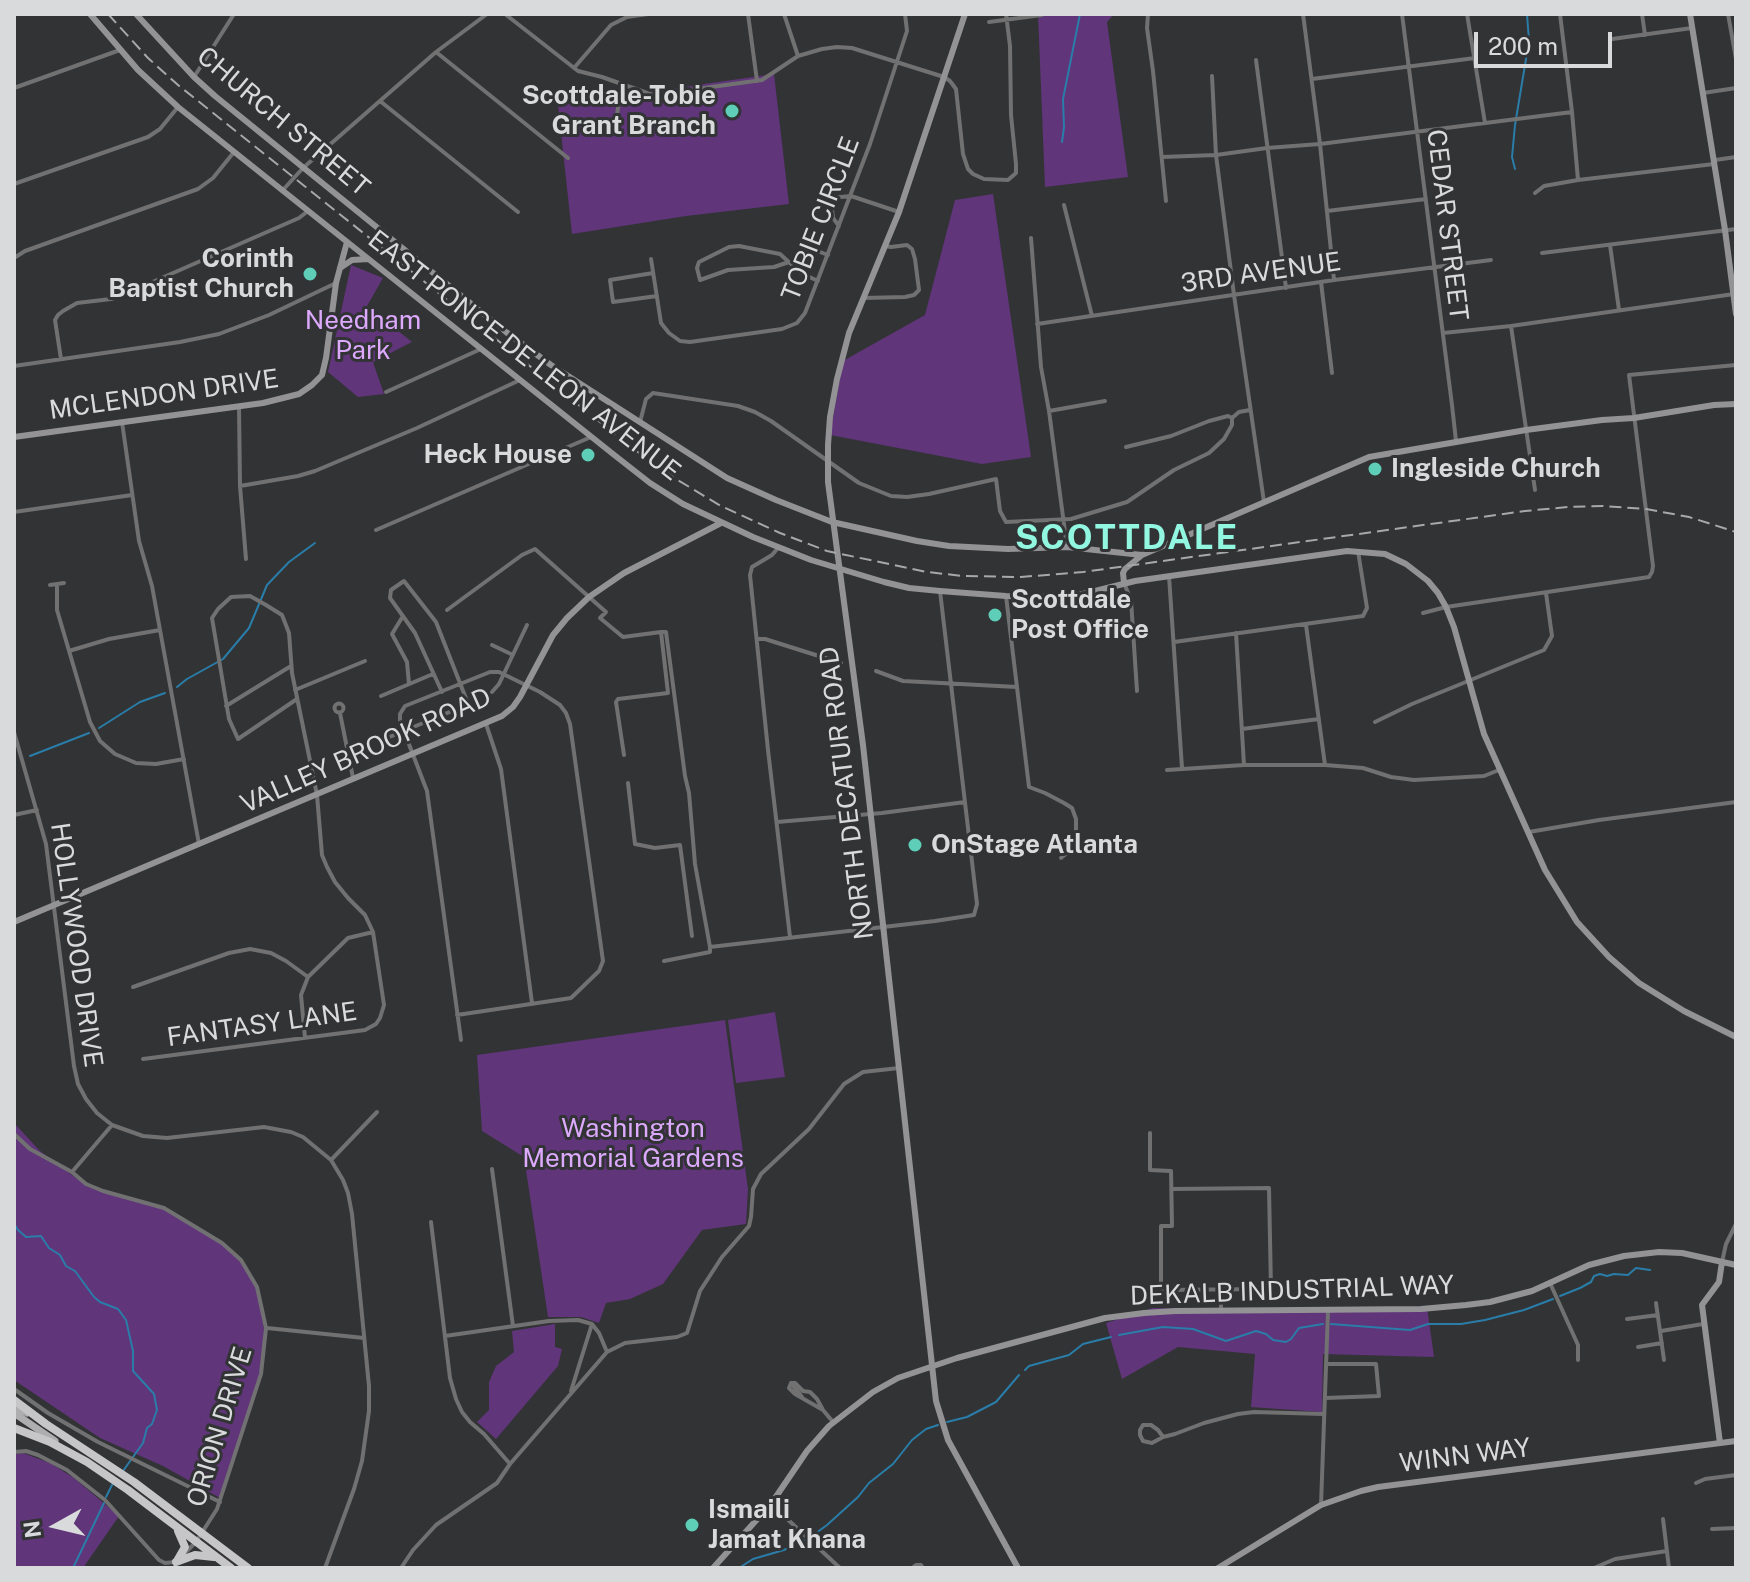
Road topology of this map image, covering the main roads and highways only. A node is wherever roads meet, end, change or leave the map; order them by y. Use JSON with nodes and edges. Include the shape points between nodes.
{"nodes":[{"id":1,"x":90,"y":14,"type":"edge"},
{"id":2,"x":136,"y":14,"type":"edge"},
{"id":3,"x":965,"y":14,"type":"edge"},
{"id":4,"x":1690,"y":14,"type":"edge"},
{"id":5,"x":347,"y":242,"type":"junction"},
{"id":6,"x":368,"y":259,"type":"junction"},
{"id":7,"x":340,"y":268,"type":"junction"},
{"id":8,"x":1735,"y":294,"type":"edge"},
{"id":9,"x":1736,"y":314,"type":"edge"},
{"id":10,"x":1736,"y":404,"type":"edge"},
{"id":11,"x":14,"y":437,"type":"edge"},
{"id":12,"x":832,"y":522,"type":"junction"},
{"id":13,"x":721,"y":523,"type":"junction"},
{"id":14,"x":1142,"y":555,"type":"junction"},
{"id":15,"x":839,"y":569,"type":"junction"},
{"id":16,"x":1124,"y":583,"type":"junction"},
{"id":17,"x":14,"y":922,"type":"edge"},
{"id":18,"x":1736,"y":1037,"type":"edge"},
{"id":19,"x":1722,"y":1262,"type":"junction"},
{"id":20,"x":1736,"y":1265,"type":"edge"},
{"id":21,"x":932,"y":1366,"type":"junction"},
{"id":22,"x":14,"y":1400,"type":"edge"},
{"id":23,"x":14,"y":1406,"type":"edge"},
{"id":24,"x":14,"y":1413,"type":"edge"},
{"id":25,"x":46,"y":1424,"type":"junction"},
{"id":26,"x":14,"y":1428,"type":"edge"},
{"id":27,"x":1736,"y":1441,"type":"edge"},
{"id":28,"x":1720,"y":1443,"type":"junction"},
{"id":29,"x":87,"y":1462,"type":"junction"},
{"id":30,"x":131,"y":1486,"type":"junction"},
{"id":31,"x":176,"y":1527,"type":"junction"},
{"id":32,"x":217,"y":1557,"type":"junction"},
{"id":33,"x":231,"y":1568,"type":"edge"},
{"id":34,"x":248,"y":1568,"type":"edge"},
{"id":35,"x":713,"y":1568,"type":"edge"},
{"id":36,"x":1018,"y":1568,"type":"edge"},
{"id":37,"x":1218,"y":1568,"type":"edge"}],
"edges":[{"from":1,"to":5,"type":"main road","name":"EAST PONCE DE LEON AVENUE","via":[[178,107]]},
{"from":2,"to":12,"type":"main road","name":"CHURCH STREET","via":[[231,109],[514,338],[735,482]]},
{"from":3,"to":12,"type":"main road","name":"NORTH DECATUR ROAD","via":[[899,212],[849,333],[830,417]]},
{"from":4,"to":8,"type":"main road"},
{"from":5,"to":6,"type":"main road","name":"EAST PONCE DE LEON AVENUE"},
{"from":5,"to":7,"type":"main road","name":"MCLENDON DRIVE"},
{"from":6,"to":7,"type":"main road"},
{"from":6,"to":13,"type":"main road","name":"EAST PONCE DE LEON AVENUE","via":[[665,493]]},
{"from":7,"to":11,"type":"main road","name":"MCLENDON DRIVE","via":[[322,375],[299,394]]},
{"from":8,"to":9,"type":"main road"},
{"from":10,"to":14,"type":"main road","via":[[1526,430],[1369,457]]},
{"from":12,"to":14,"type":"main road","name":"CHURCH STREET","via":[[949,546],[1067,547]]},
{"from":12,"to":15,"type":"main road","name":"NORTH DECATUR ROAD"},
{"from":13,"to":15,"type":"main road","name":"EAST PONCE DE LEON AVENUE"},
{"from":13,"to":17,"type":"main road","name":"VALLEY BROOK ROAD","via":[[589,597],[553,635],[527,686],[502,716]]},
{"from":14,"to":16,"type":"main road","via":[[1125,569]]},
{"from":15,"to":16,"type":"main road","name":"EAST PONCE DE LEON AVENUE","via":[[907,587],[1006,596],[1068,596]]},
{"from":15,"to":21,"type":"main road","name":"NORTH DECATUR ROAD"},
{"from":16,"to":18,"type":"main road","name":"EAST PONCE DE LEON AVENUE","via":[[1358,551],[1385,554],[1406,564],[1428,581],[1446,607],[1484,734],[1527,833],[1577,922],[1639,983]]},
{"from":19,"to":20,"type":"main road","name":"DEKALB INDUSTRIAL WAY"},
{"from":19,"to":21,"type":"main road","name":"DEKALB INDUSTRIAL WAY","via":[[1682,1253],[1624,1256],[1589,1265],[1532,1291],[1466,1305],[1175,1311],[1105,1318]]},
{"from":19,"to":28,"type":"main road","via":[[1719,1282],[1702,1305]]},
{"from":21,"to":35,"type":"main road","name":"DEKALB INDUSTRIAL WAY","via":[[873,1392],[833,1422],[771,1504]]},
{"from":21,"to":36,"type":"main road","name":"NORTH DECATUR ROAD","via":[[948,1440]]},
{"from":22,"to":25,"type":"highway"},
{"from":23,"to":25,"type":"main road"},
{"from":24,"to":29,"type":"main road"},
{"from":25,"to":30,"type":"highway","via":[[112,1467]]},
{"from":26,"to":29,"type":"highway"},
{"from":27,"to":28,"type":"main road","name":"WINN WAY"},
{"from":28,"to":37,"type":"main road","name":"WINN WAY","via":[[1349,1494],[1321,1505]]},
{"from":29,"to":30,"type":"highway"},
{"from":30,"to":31,"type":"highway"},
{"from":30,"to":34,"type":"highway"},
{"from":31,"to":32,"type":"highway"},
{"from":31,"to":32,"type":"highway","via":[[185,1547],[176,1562],[195,1555]]},
{"from":32,"to":33,"type":"highway"}]}
